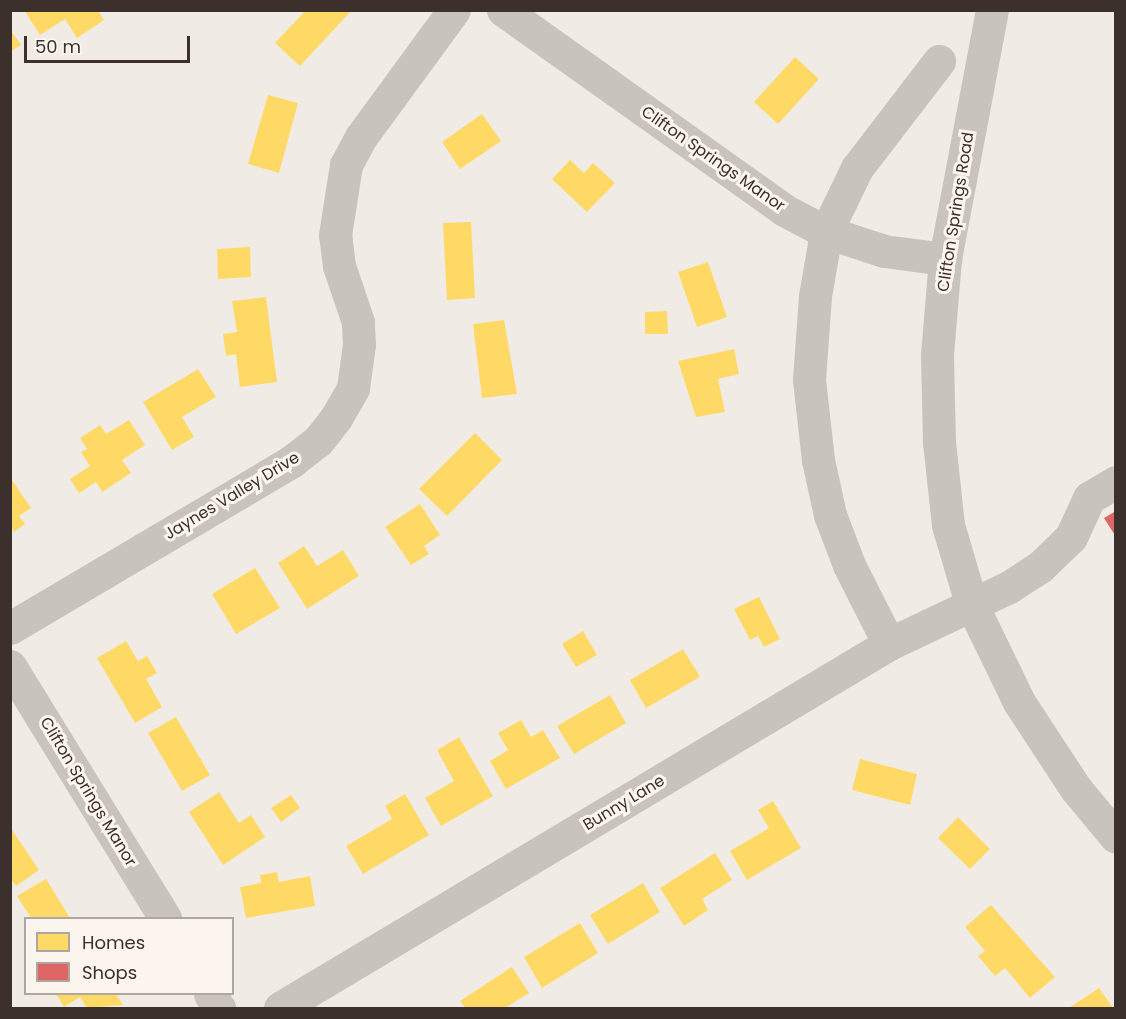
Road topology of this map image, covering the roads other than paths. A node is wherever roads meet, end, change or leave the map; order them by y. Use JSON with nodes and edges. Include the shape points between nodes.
{"nodes":[{"id":1,"x":454,"y":10,"type":"edge"},
{"id":2,"x":503,"y":10,"type":"edge"},
{"id":3,"x":992,"y":10,"type":"edge"},
{"id":4,"x":939,"y":61,"type":"dead end"},
{"id":5,"x":826,"y":232,"type":"junction"},
{"id":6,"x":945,"y":259,"type":"junction"},
{"id":7,"x":1116,"y":482,"type":"edge"},
{"id":8,"x":971,"y":603,"type":"junction"},
{"id":9,"x":10,"y":628,"type":"edge"},
{"id":10,"x":889,"y":644,"type":"junction"},
{"id":11,"x":10,"y":666,"type":"edge"},
{"id":12,"x":1116,"y":837,"type":"edge"},
{"id":13,"x":164,"y":917,"type":"edge"},
{"id":14,"x":211,"y":995,"type":"edge"},
{"id":15,"x":219,"y":1008,"type":"edge"},
{"id":16,"x":280,"y":1008,"type":"edge"}],
"edges":[{"from":1,"to":9,"type":"street","name":"Jaynes Valley Drive","via":[[361,137],[346,165],[335,235],[339,266],[358,322],[359,344],[353,388],[336,418],[318,441],[292,461]]},
{"from":2,"to":5,"type":"street","name":"Clifton Springs Manor","via":[[784,210]]},
{"from":3,"to":6,"type":"street","name":"Clifton Springs Road"},
{"from":4,"to":5,"type":"street","via":[[857,168]]},
{"from":5,"to":6,"type":"street","name":"Clifton Springs Manor","via":[[884,251]]},
{"from":5,"to":10,"type":"street","via":[[815,296],[809,380],[818,460],[830,515],[849,565]]},
{"from":6,"to":8,"type":"street","name":"Clifton Springs Road","via":[[937,355],[939,441],[948,525]]},
{"from":7,"to":8,"type":"street","name":"Bunny Lane","via":[[1089,498],[1071,537],[1040,567]]},
{"from":8,"to":10,"type":"street","name":"Bunny Lane"},
{"from":8,"to":12,"type":"street","name":"Clifton Springs Road","via":[[1019,702],[1076,789]]},
{"from":10,"to":16,"type":"street","name":"Bunny Lane"},
{"from":11,"to":13,"type":"street","name":"Clifton Springs Manor"},
{"from":14,"to":15,"type":"street"}]}
